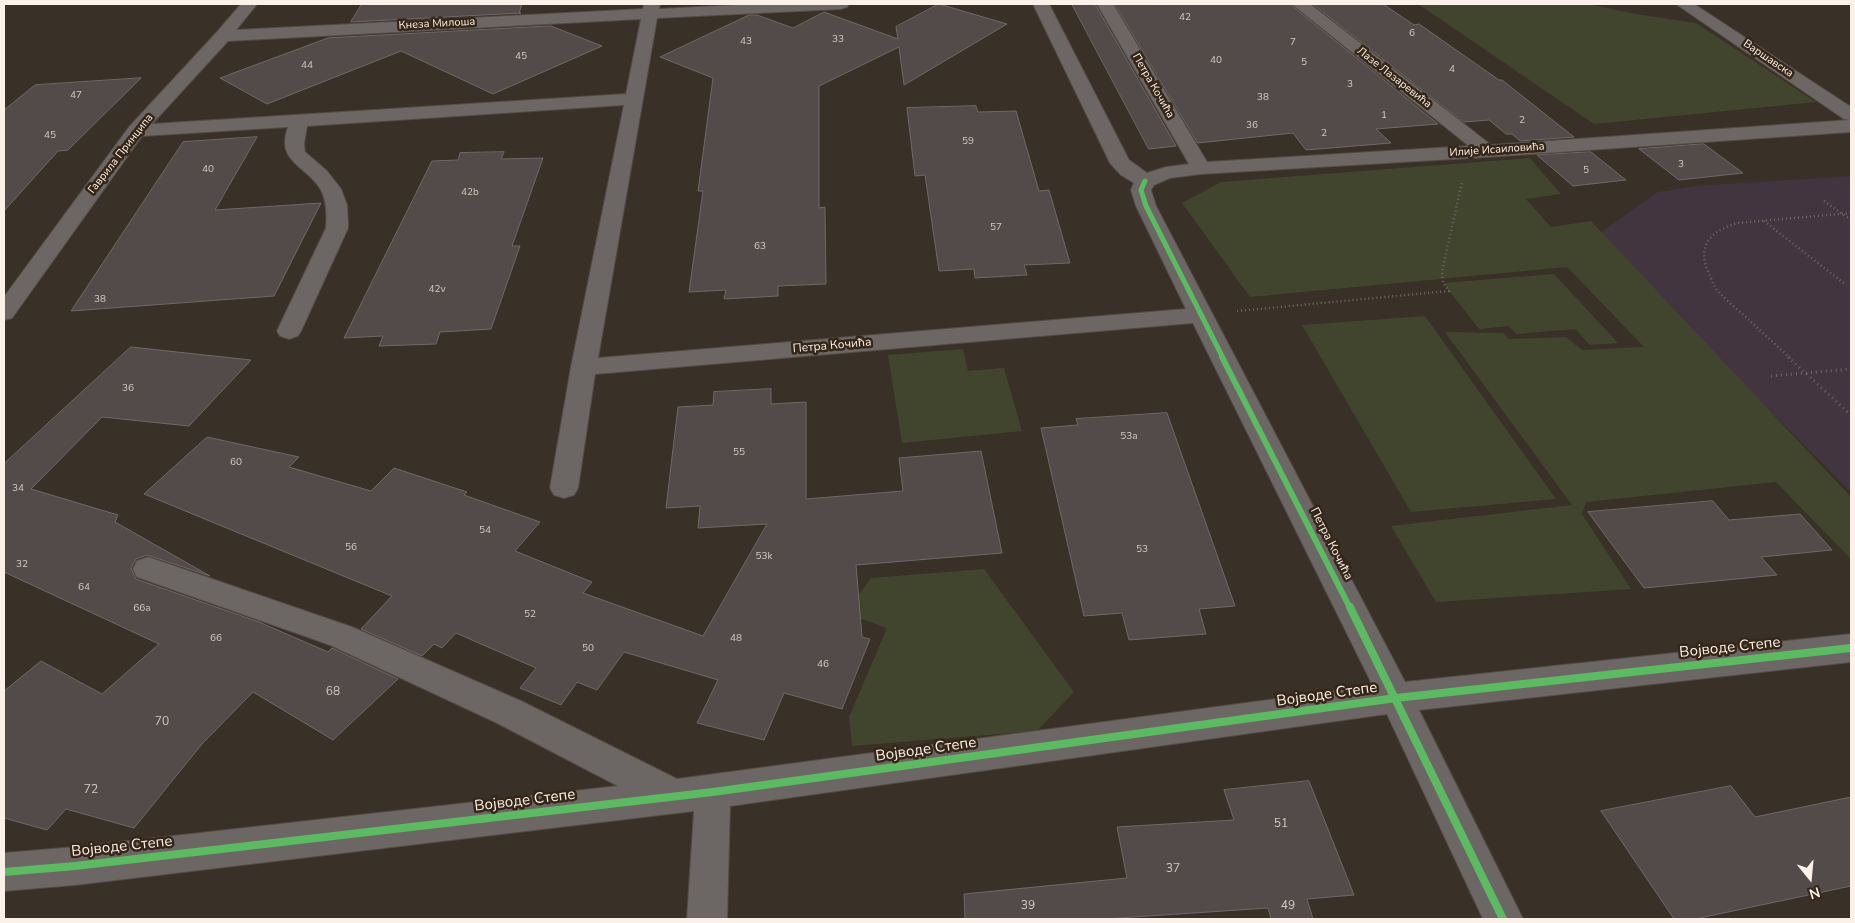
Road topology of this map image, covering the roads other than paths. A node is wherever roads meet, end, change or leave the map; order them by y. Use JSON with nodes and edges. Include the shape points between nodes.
{"nodes":[{"id":1,"x":248,"y":4,"type":"edge"},
{"id":2,"x":836,"y":4,"type":"edge"},
{"id":3,"x":842,"y":4,"type":"edge"},
{"id":4,"x":1042,"y":4,"type":"edge"},
{"id":5,"x":1105,"y":4,"type":"edge"},
{"id":6,"x":1300,"y":4,"type":"edge"},
{"id":7,"x":1684,"y":4,"type":"edge"},
{"id":8,"x":651,"y":9,"type":"edge"},
{"id":9,"x":224,"y":36,"type":"junction"},
{"id":10,"x":633,"y":98,"type":"junction"},
{"id":11,"x":1851,"y":115,"type":"edge"},
{"id":12,"x":300,"y":120,"type":"junction"},
{"id":13,"x":1851,"y":126,"type":"edge"},
{"id":14,"x":136,"y":131,"type":"junction"},
{"id":15,"x":1478,"y":152,"type":"junction"},
{"id":16,"x":1201,"y":168,"type":"junction"},
{"id":17,"x":1145,"y":181,"type":"junction"},
{"id":18,"x":4,"y":312,"type":"edge"},
{"id":19,"x":1202,"y":315,"type":"junction"},
{"id":20,"x":289,"y":331,"type":"dead end"},
{"id":21,"x":584,"y":367,"type":"junction"},
{"id":22,"x":564,"y":488,"type":"dead end"},
{"id":23,"x":148,"y":569,"type":"dead end"},
{"id":24,"x":1851,"y":648,"type":"edge"},
{"id":25,"x":1396,"y":698,"type":"junction"},
{"id":26,"x":713,"y":792,"type":"junction"},
{"id":27,"x":674,"y":796,"type":"junction"},
{"id":28,"x":4,"y":872,"type":"edge"},
{"id":29,"x":707,"y":919,"type":"edge"},
{"id":30,"x":1503,"y":919,"type":"edge"}],
"edges":[{"from":1,"to":9,"type":"street","name":"Гаврила Принципа"},
{"from":2,"to":3,"type":"street","name":"Кнеза Милоша"},
{"from":2,"to":8,"type":"street","name":"Кнеза Милоша"},
{"from":4,"to":17,"type":"street","via":[[1120,163]]},
{"from":5,"to":16,"type":"street","name":"Петра Кочића"},
{"from":6,"to":15,"type":"street","name":"Лазе Лазаревића"},
{"from":7,"to":11,"type":"street","name":"Варшавска"},
{"from":8,"to":9,"type":"street","name":"Кнеза Милоша","via":[[450,17]]},
{"from":8,"to":10,"type":"street"},
{"from":9,"to":14,"type":"street","name":"Гаврила Принципа"},
{"from":10,"to":12,"type":"street"},
{"from":10,"to":21,"type":"street"},
{"from":12,"to":14,"type":"street"},
{"from":12,"to":20,"type":"street","via":[[294,137],[296,154],[326,183],[336,204],[338,222]]},
{"from":13,"to":15,"type":"street","name":"Илије Исаиловића"},
{"from":14,"to":18,"type":"street","name":"Гаврила Принципа"},
{"from":15,"to":16,"type":"street","name":"Илије Исаиловића"},
{"from":16,"to":17,"type":"street","name":"Илије Исаиловића","via":[[1166,173]]},
{"from":17,"to":19,"type":"street","name":"Петра Кочића","via":[[1141,190],[1146,206]]},
{"from":19,"to":21,"type":"street","name":"Петра Кочића"},
{"from":19,"to":25,"type":"street","name":"Петра Кочића"},
{"from":21,"to":22,"type":"street"},
{"from":23,"to":27,"type":"street","via":[[341,636],[509,712]]},
{"from":24,"to":25,"type":"street","name":"Војводе Степе"},
{"from":25,"to":26,"type":"street","name":"Војводе Степе"},
{"from":25,"to":30,"type":"street","name":"Петра Кочића"},
{"from":26,"to":27,"type":"street","name":"Војводе Степе"},
{"from":26,"to":29,"type":"street"},
{"from":27,"to":28,"type":"street","name":"Војводе Степе"}]}
